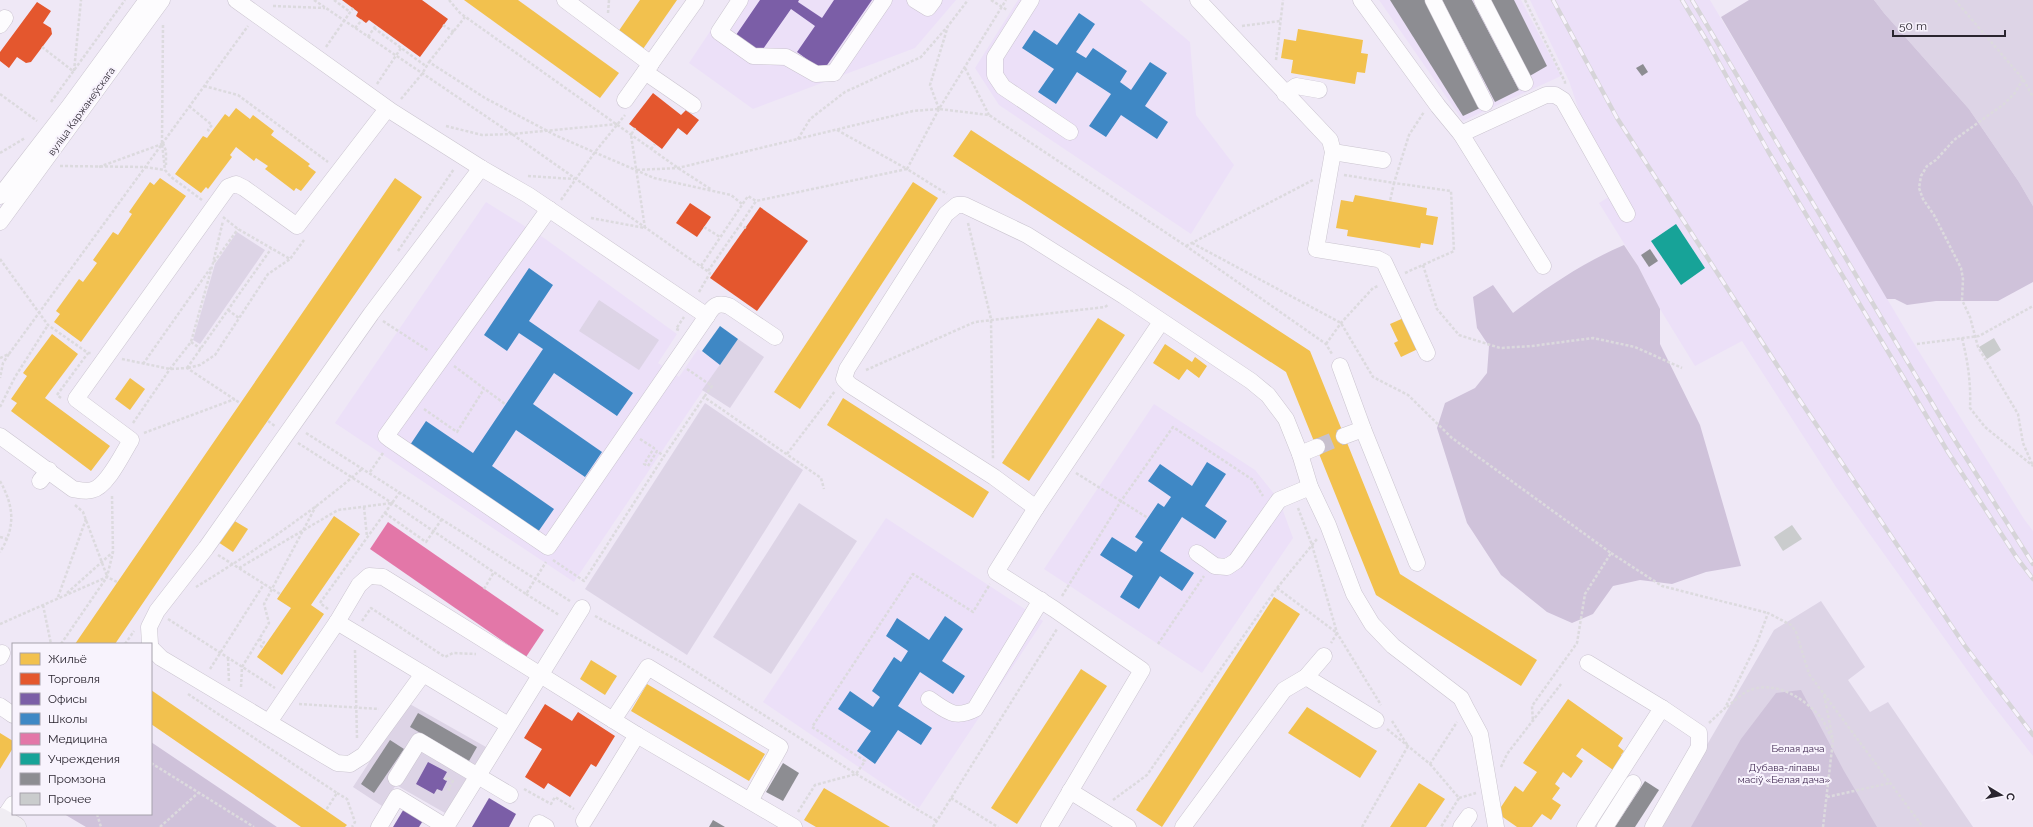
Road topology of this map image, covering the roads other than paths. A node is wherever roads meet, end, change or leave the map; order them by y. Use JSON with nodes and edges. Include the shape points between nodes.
{"nodes":[{"id":1,"x":147,"y":0,"type":"edge"},
{"id":2,"x":162,"y":0,"type":"edge"},
{"id":3,"x":236,"y":0,"type":"edge"},
{"id":4,"x":565,"y":0,"type":"edge"},
{"id":5,"x":696,"y":0,"type":"edge"},
{"id":6,"x":740,"y":0,"type":"edge"},
{"id":7,"x":884,"y":0,"type":"edge"},
{"id":8,"x":915,"y":0,"type":"edge"},
{"id":9,"x":934,"y":0,"type":"edge"},
{"id":10,"x":1031,"y":0,"type":"edge"},
{"id":11,"x":1198,"y":0,"type":"edge"},
{"id":12,"x":1361,"y":0,"type":"edge"},
{"id":13,"x":1433,"y":0,"type":"edge"},
{"id":14,"x":1482,"y":0,"type":"edge"},
{"id":15,"x":648,"y":68,"type":"junction"},
{"id":16,"x":1525,"y":83,"type":"dead end"},
{"id":17,"x":1319,"y":90,"type":"dead end"},
{"id":18,"x":1285,"y":94,"type":"junction"},
{"id":19,"x":625,"y":100,"type":"dead end"},
{"id":20,"x":1485,"y":103,"type":"dead end"},
{"id":21,"x":694,"y":105,"type":"dead end"},
{"id":22,"x":389,"y":110,"type":"junction"},
{"id":23,"x":1070,"y":132,"type":"dead end"},
{"id":24,"x":1461,"y":134,"type":"junction"},
{"id":25,"x":1333,"y":152,"type":"junction"},
{"id":26,"x":1383,"y":160,"type":"dead end"},
{"id":27,"x":481,"y":168,"type":"junction"},
{"id":28,"x":0,"y":196,"type":"edge"},
{"id":29,"x":551,"y":210,"type":"junction"},
{"id":30,"x":1627,"y":214,"type":"dead end"},
{"id":31,"x":0,"y":222,"type":"edge"},
{"id":32,"x":1543,"y":266,"type":"dead end"},
{"id":33,"x":707,"y":316,"type":"junction"},
{"id":34,"x":1161,"y":322,"type":"junction"},
{"id":35,"x":775,"y":337,"type":"dead end"},
{"id":36,"x":1427,"y":353,"type":"dead end"},
{"id":37,"x":1340,"y":366,"type":"road end"},
{"id":38,"x":1362,"y":429,"type":"junction"},
{"id":39,"x":0,"y":436,"type":"edge"},
{"id":40,"x":1344,"y":436,"type":"tunnel mouth"},
{"id":41,"x":1316,"y":447,"type":"tunnel mouth"},
{"id":42,"x":1300,"y":454,"type":"junction"},
{"id":43,"x":1310,"y":487,"type":"junction"},
{"id":44,"x":1036,"y":508,"type":"junction"},
{"id":45,"x":1197,"y":553,"type":"dead end"},
{"id":46,"x":1417,"y":563,"type":"dead end"},
{"id":47,"x":582,"y":608,"type":"road end"},
{"id":48,"x":1049,"y":611,"type":"junction"},
{"id":49,"x":337,"y":622,"type":"junction"},
{"id":50,"x":150,"y":643,"type":"edge"},
{"id":51,"x":152,"y":649,"type":"edge"},
{"id":52,"x":1324,"y":656,"type":"road end"},
{"id":53,"x":1588,"y":662,"type":"dead end"},
{"id":54,"x":423,"y":674,"type":"junction"},
{"id":55,"x":539,"y":675,"type":"junction"},
{"id":56,"x":1306,"y":677,"type":"junction"},
{"id":57,"x":929,"y":699,"type":"dead end"},
{"id":58,"x":0,"y":706,"type":"edge"},
{"id":59,"x":1662,"y":708,"type":"junction"},
{"id":60,"x":12,"y":714,"type":"edge"},
{"id":61,"x":1383,"y":715,"type":"road end"},
{"id":62,"x":613,"y":720,"type":"junction"},
{"id":63,"x":268,"y":722,"type":"junction"},
{"id":64,"x":508,"y":725,"type":"junction"},
{"id":65,"x":637,"y":735,"type":"junction"},
{"id":66,"x":478,"y":776,"type":"junction"},
{"id":67,"x":396,"y":778,"type":"dead end"},
{"id":68,"x":1633,"y":783,"type":"dead end"},
{"id":69,"x":514,"y":790,"type":"road end"},
{"id":70,"x":1070,"y":791,"type":"junction"},
{"id":71,"x":750,"y":801,"type":"junction"},
{"id":72,"x":586,"y":819,"type":"road end"},
{"id":73,"x":792,"y":826,"type":"edge"},
{"id":74,"x":379,"y":827,"type":"edge"},
{"id":75,"x":446,"y":827,"type":"edge"},
{"id":76,"x":537,"y":827,"type":"edge"},
{"id":77,"x":546,"y":827,"type":"edge"},
{"id":78,"x":1048,"y":827,"type":"edge"},
{"id":79,"x":1128,"y":827,"type":"edge"},
{"id":80,"x":1183,"y":827,"type":"edge"},
{"id":81,"x":1496,"y":827,"type":"edge"},
{"id":82,"x":1585,"y":827,"type":"edge"},
{"id":83,"x":1605,"y":827,"type":"edge"},
{"id":84,"x":1653,"y":827,"type":"edge"}],
"edges":[{"from":1,"to":28,"type":"street","name":"вуліца Каржанеўскага"},
{"from":2,"to":31,"type":"street","name":"вуліца Каржанеўскага"},
{"from":3,"to":22,"type":"street"},
{"from":4,"to":15,"type":"street"},
{"from":5,"to":15,"type":"street"},
{"from":6,"to":7,"type":"street","via":[[719,32],[753,56],[786,57],[816,74],[834,73]]},
{"from":8,"to":9,"type":"street","via":[[928,8]]},
{"from":10,"to":23,"type":"street","via":[[995,57],[995,75],[1003,87]]},
{"from":11,"to":18,"type":"street"},
{"from":12,"to":24,"type":"street"},
{"from":13,"to":20,"type":"street"},
{"from":14,"to":16,"type":"street"},
{"from":15,"to":19,"type":"street"},
{"from":15,"to":21,"type":"street"},
{"from":17,"to":18,"type":"street","via":[[1296,86]]},
{"from":18,"to":25,"type":"street","via":[[1330,140]]},
{"from":22,"to":27,"type":"street"},
{"from":22,"to":39,"type":"street","via":[[297,226],[244,188],[236,184],[228,187],[76,399],[128,438],[103,484],[92,490],[73,489],[44,475]]},
{"from":24,"to":30,"type":"street","via":[[1546,95],[1555,95],[1562,100]]},
{"from":24,"to":32,"type":"street"},
{"from":25,"to":26,"type":"street"},
{"from":25,"to":36,"type":"street","via":[[1316,249],[1384,262]]},
{"from":27,"to":29,"type":"street"},
{"from":27,"to":50,"type":"street","via":[[371,314],[206,548],[157,611],[149,627]]},
{"from":29,"to":33,"type":"street"},
{"from":29,"to":33,"type":"street","via":[[437,355],[386,436],[548,546]]},
{"from":33,"to":35,"type":"street","via":[[713,306],[721,303]]},
{"from":34,"to":42,"type":"street","via":[[1252,381],[1268,395],[1286,419]]},
{"from":34,"to":44,"type":"street"},
{"from":34,"to":44,"type":"street","via":[[1027,235],[964,205],[957,205],[946,214],[847,369],[844,379],[850,386],[994,477]]},
{"from":37,"to":38,"type":"street"},
{"from":38,"to":40,"type":"street"},
{"from":38,"to":46,"type":"street"},
{"from":41,"to":42,"type":"street"},
{"from":42,"to":43,"type":"street"},
{"from":43,"to":45,"type":"street","via":[[1279,500],[1236,561],[1227,567],[1212,564]]},
{"from":43,"to":81,"type":"street","via":[[1328,525],[1354,594],[1372,624],[1394,646],[1461,698],[1480,734],[1482,791]]},
{"from":44,"to":48,"type":"street","via":[[996,572]]},
{"from":47,"to":55,"type":"street"},
{"from":48,"to":57,"type":"street","via":[[975,709],[965,714],[953,714]]},
{"from":48,"to":70,"type":"street","via":[[1142,670]]},
{"from":49,"to":54,"type":"street"},
{"from":49,"to":55,"type":"street","via":[[359,585],[369,576],[383,577]]},
{"from":49,"to":63,"type":"street"},
{"from":51,"to":63,"type":"street","via":[[160,658]]},
{"from":52,"to":56,"type":"street"},
{"from":53,"to":59,"type":"street"},
{"from":54,"to":63,"type":"street","via":[[364,755],[350,764],[337,763]]},
{"from":54,"to":64,"type":"street"},
{"from":55,"to":62,"type":"street"},
{"from":55,"to":64,"type":"street"},
{"from":56,"to":61,"type":"street"},
{"from":56,"to":80,"type":"street","via":[[1284,690]]},
{"from":58,"to":60,"type":"street"},
{"from":59,"to":82,"type":"street"},
{"from":59,"to":84,"type":"street","via":[[1699,733],[1699,747]]},
{"from":62,"to":65,"type":"street"},
{"from":62,"to":71,"type":"street","via":[[648,667],[780,747]]},
{"from":64,"to":66,"type":"street"},
{"from":65,"to":71,"type":"street"},
{"from":65,"to":72,"type":"street"},
{"from":66,"to":67,"type":"street","via":[[419,741]]},
{"from":66,"to":69,"type":"street"},
{"from":66,"to":75,"type":"street"},
{"from":68,"to":83,"type":"street"},
{"from":70,"to":78,"type":"street"},
{"from":70,"to":79,"type":"street"},
{"from":71,"to":73,"type":"street"},
{"from":74,"to":75,"type":"street","via":[[397,797]]},
{"from":76,"to":77,"type":"street","via":[[539,823]]}]}
